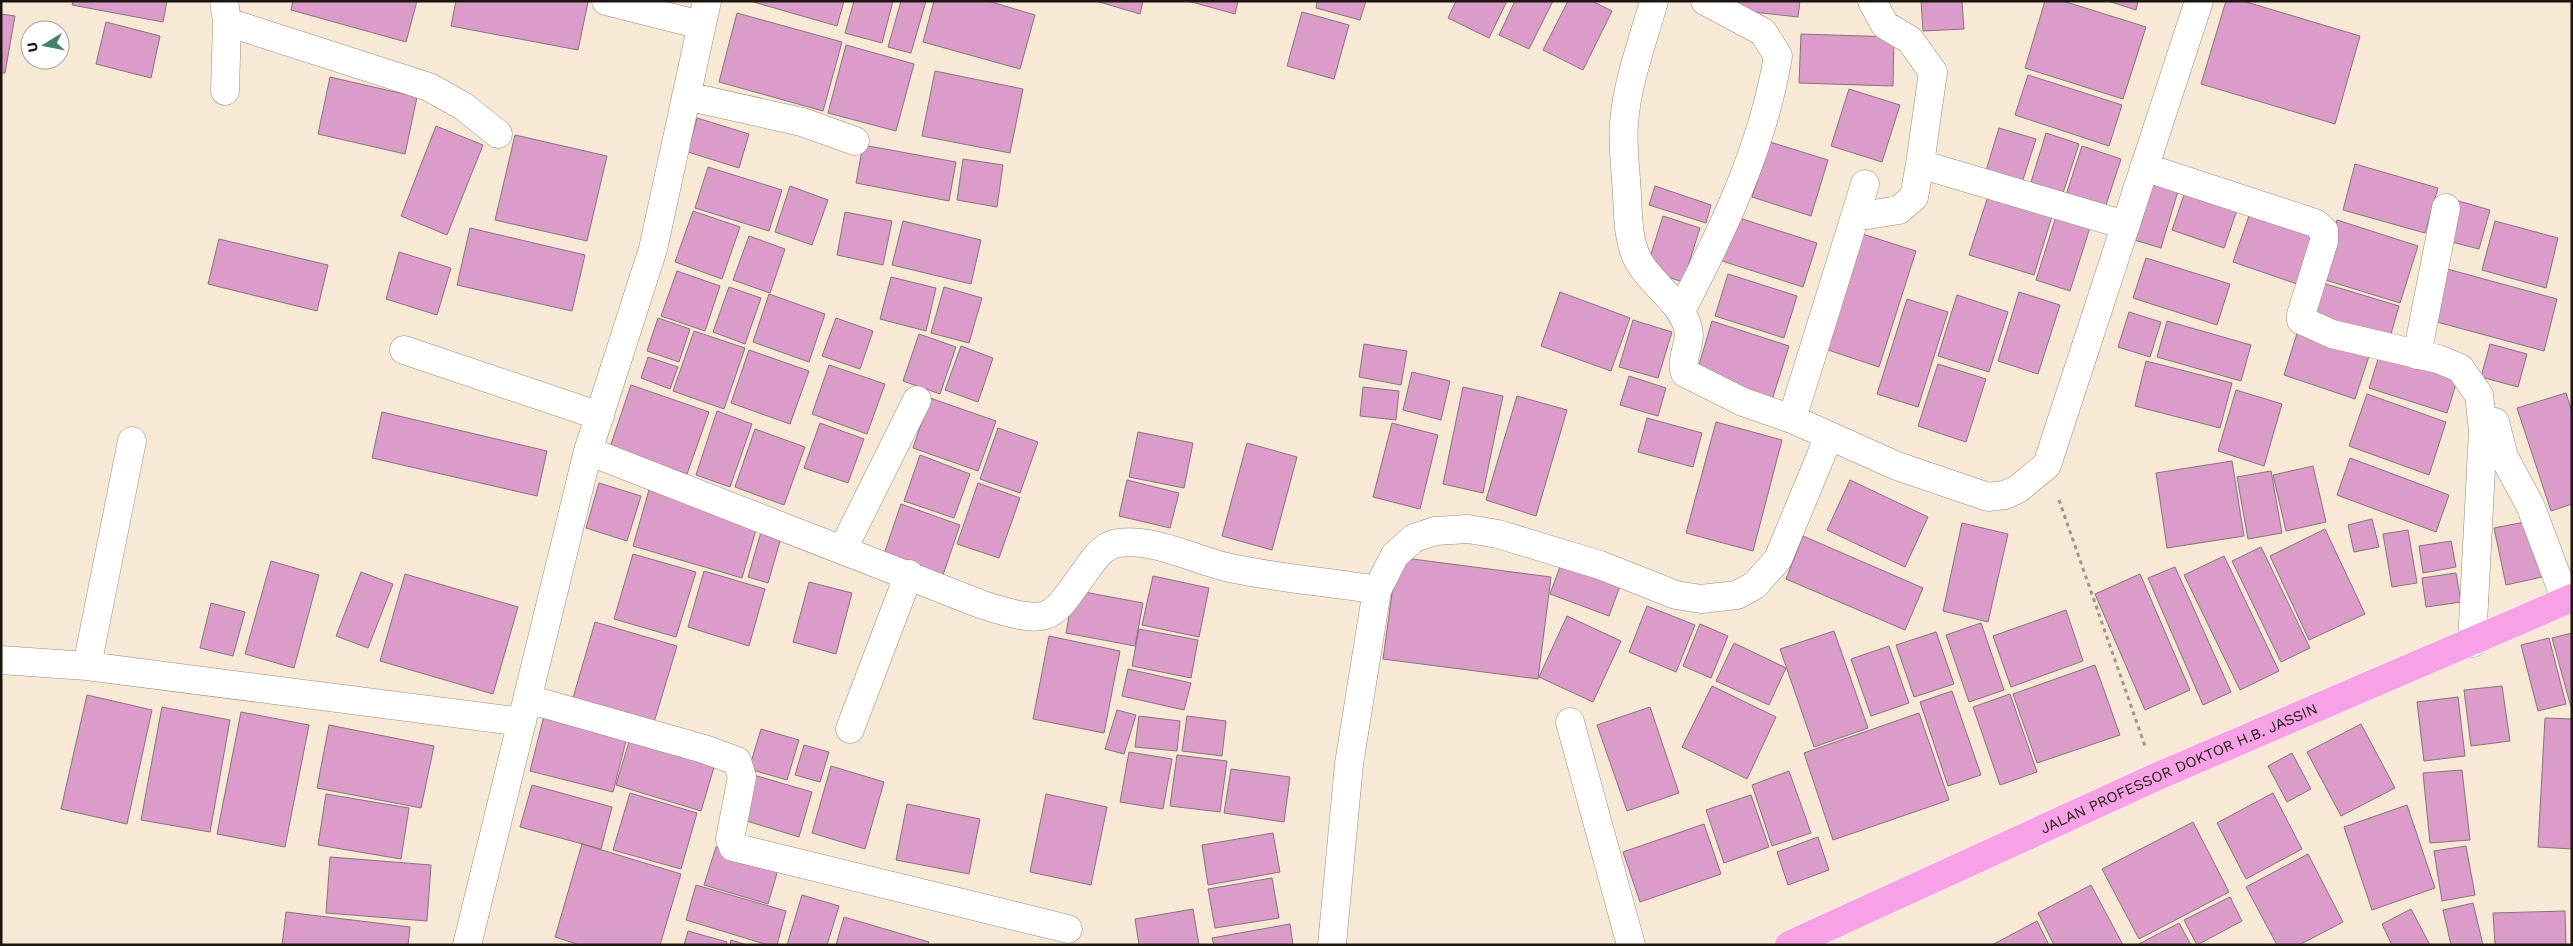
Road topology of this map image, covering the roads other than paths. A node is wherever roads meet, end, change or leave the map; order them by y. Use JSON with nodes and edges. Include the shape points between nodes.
{"nodes":[{"id":1,"x":606,"y":1,"type":"edge"},
{"id":2,"x":1654,"y":1,"type":"edge"},
{"id":3,"x":1705,"y":1,"type":"edge"},
{"id":4,"x":1872,"y":1,"type":"edge"},
{"id":5,"x":2198,"y":1,"type":"edge"},
{"id":6,"x":225,"y":12,"type":"edge"},
{"id":7,"x":704,"y":13,"type":"edge"},
{"id":8,"x":225,"y":91,"type":"dead end"},
{"id":9,"x":686,"y":96,"type":"junction"},
{"id":10,"x":498,"y":134,"type":"dead end"},
{"id":11,"x":855,"y":141,"type":"dead end"},
{"id":12,"x":1920,"y":164,"type":"junction"},
{"id":13,"x":2144,"y":167,"type":"junction"},
{"id":14,"x":1865,"y":184,"type":"dead end"},
{"id":15,"x":2446,"y":208,"type":"dead end"},
{"id":16,"x":1855,"y":217,"type":"junction"},
{"id":17,"x":2125,"y":225,"type":"junction"},
{"id":18,"x":1680,"y":311,"type":"junction"},
{"id":19,"x":404,"y":350,"type":"dead end"},
{"id":20,"x":2417,"y":355,"type":"junction"},
{"id":21,"x":917,"y":400,"type":"dead end"},
{"id":22,"x":600,"y":416,"type":"junction"},
{"id":23,"x":1792,"y":418,"type":"junction"},
{"id":24,"x":2495,"y":422,"type":"dead end"},
{"id":25,"x":1830,"y":436,"type":"junction"},
{"id":26,"x":132,"y":441,"type":"dead end"},
{"id":27,"x":588,"y":451,"type":"junction"},
{"id":28,"x":843,"y":549,"type":"junction"},
{"id":29,"x":909,"y":574,"type":"junction"},
{"id":30,"x":1377,"y":590,"type":"junction"},
{"id":31,"x":2569,"y":600,"type":"edge"},
{"id":32,"x":2472,"y":643,"type":"junction"},
{"id":33,"x":1,"y":660,"type":"edge"},
{"id":34,"x":87,"y":666,"type":"junction"},
{"id":35,"x":525,"y":711,"type":"junction"},
{"id":36,"x":1570,"y":722,"type":"dead end"},
{"id":37,"x":850,"y":729,"type":"dead end"},
{"id":38,"x":1068,"y":929,"type":"dead end"},
{"id":39,"x":1806,"y":942,"type":"edge"},
{"id":40,"x":467,"y":945,"type":"edge"},
{"id":41,"x":1332,"y":945,"type":"edge"},
{"id":42,"x":1631,"y":945,"type":"edge"}],
"edges":[{"from":1,"to":7,"type":"street"},
{"from":2,"to":18,"type":"street","via":[[1628,93],[1624,124],[1628,214],[1638,262]]},
{"from":3,"to":18,"type":"street","via":[[1763,32],[1778,56],[1759,139],[1732,205]]},
{"from":4,"to":12,"type":"street","via":[[1884,25],[1910,40],[1933,72]]},
{"from":5,"to":13,"type":"street"},
{"from":6,"to":8,"type":"street"},
{"from":6,"to":10,"type":"street","via":[[429,87],[464,106]]},
{"from":7,"to":9,"type":"street"},
{"from":9,"to":11,"type":"street","via":[[802,122]]},
{"from":9,"to":22,"type":"street","via":[[652,249]]},
{"from":12,"to":16,"type":"street","via":[[1914,197],[1899,210]]},
{"from":12,"to":17,"type":"street"},
{"from":13,"to":17,"type":"street"},
{"from":13,"to":20,"type":"street","via":[[2315,223],[2324,231],[2324,241],[2302,320],[2332,334]]},
{"from":14,"to":16,"type":"street"},
{"from":15,"to":20,"type":"street"},
{"from":16,"to":23,"type":"street"},
{"from":17,"to":25,"type":"street","via":[[2047,465],[2018,489],[2005,496],[1988,496],[1897,466]]},
{"from":18,"to":23,"type":"street","via":[[1690,334],[1684,373],[1743,402]]},
{"from":19,"to":22,"type":"street"},
{"from":20,"to":32,"type":"street","via":[[2460,368],[2479,395],[2483,430]]},
{"from":21,"to":28,"type":"street"},
{"from":22,"to":27,"type":"street"},
{"from":23,"to":25,"type":"street"},
{"from":24,"to":31,"type":"street","via":[[2504,458],[2530,505]]},
{"from":25,"to":30,"type":"street","via":[[1778,559],[1754,584],[1737,595],[1700,599],[1676,595],[1566,554],[1498,534],[1468,529],[1435,531],[1414,538],[1395,555]]},
{"from":26,"to":34,"type":"street"},
{"from":27,"to":28,"type":"street"},
{"from":27,"to":35,"type":"street"},
{"from":28,"to":29,"type":"street"},
{"from":29,"to":30,"type":"street","via":[[983,605],[1036,618],[1047,616],[1059,608],[1101,551],[1116,543],[1135,541],[1230,568]]},
{"from":29,"to":37,"type":"street"},
{"from":30,"to":41,"type":"street","via":[[1349,764]]},
{"from":31,"to":32,"type":"highway","name":"JALAN PROFESSOR DOKTOR H.B. JASSIN"},
{"from":32,"to":39,"type":"highway","name":"JALAN PROFESSOR DOKTOR H.B. JASSIN","via":[[2156,778]]},
{"from":33,"to":34,"type":"street"},
{"from":34,"to":35,"type":"street"},
{"from":35,"to":38,"type":"street","via":[[704,749],[736,761],[742,777],[730,839],[734,847]]},
{"from":35,"to":40,"type":"street"},
{"from":36,"to":42,"type":"street"}]}
